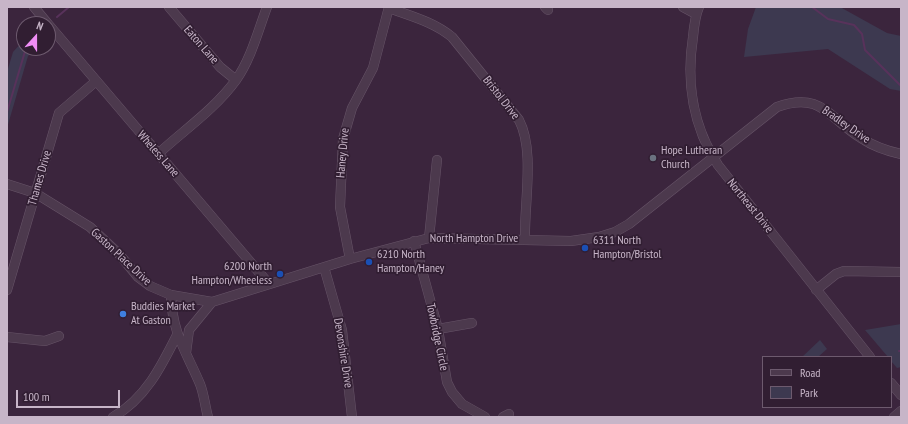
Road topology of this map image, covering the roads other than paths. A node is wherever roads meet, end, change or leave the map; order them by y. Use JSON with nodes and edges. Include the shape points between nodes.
{"nodes":[{"id":1,"x":34,"y":7,"type":"edge"},
{"id":2,"x":169,"y":7,"type":"edge"},
{"id":3,"x":267,"y":7,"type":"edge"},
{"id":4,"x":683,"y":7,"type":"edge"},
{"id":5,"x":389,"y":8,"type":"edge"},
{"id":6,"x":698,"y":10,"type":"edge"},
{"id":7,"x":41,"y":16,"type":"edge"},
{"id":8,"x":56,"y":34,"type":"edge"},
{"id":9,"x":236,"y":80,"type":"junction"},
{"id":10,"x":95,"y":82,"type":"junction"},
{"id":11,"x":158,"y":154,"type":"junction"},
{"id":12,"x":901,"y":154,"type":"edge"},
{"id":13,"x":713,"y":158,"type":"junction"},
{"id":14,"x":437,"y":160,"type":"dead end"},
{"id":15,"x":7,"y":184,"type":"edge"},
{"id":16,"x":36,"y":193,"type":"junction"},
{"id":17,"x":429,"y":238,"type":"junction"},
{"id":18,"x":525,"y":239,"type":"junction"},
{"id":19,"x":414,"y":241,"type":"junction"},
{"id":20,"x":350,"y":259,"type":"junction"},
{"id":21,"x":324,"y":267,"type":"junction"},
{"id":22,"x":901,"y":272,"type":"edge"},
{"id":23,"x":269,"y":284,"type":"junction"},
{"id":24,"x":7,"y":290,"type":"edge"},
{"id":25,"x":816,"y":290,"type":"junction"},
{"id":26,"x":171,"y":295,"type":"junction"},
{"id":27,"x":212,"y":302,"type":"junction"},
{"id":28,"x":472,"y":323,"type":"dead end"},
{"id":29,"x":438,"y":329,"type":"junction"},
{"id":30,"x":177,"y":335,"type":"junction"},
{"id":31,"x":59,"y":336,"type":"dead end"},
{"id":32,"x":7,"y":337,"type":"edge"},
{"id":33,"x":186,"y":354,"type":"junction"},
{"id":34,"x":869,"y":356,"type":"edge"},
{"id":35,"x":892,"y":384,"type":"edge"},
{"id":36,"x":901,"y":395,"type":"edge"},
{"id":37,"x":901,"y":411,"type":"edge"},
{"id":38,"x":113,"y":417,"type":"edge"},
{"id":39,"x":208,"y":417,"type":"edge"},
{"id":40,"x":352,"y":417,"type":"edge"},
{"id":41,"x":484,"y":417,"type":"edge"},
{"id":42,"x":894,"y":417,"type":"edge"}],
"edges":[{"from":1,"to":7,"type":"street","name":"Wheless Lane"},
{"from":2,"to":9,"type":"street","name":"Eaton Lane","via":[[220,67]]},
{"from":3,"to":9,"type":"street","via":[[245,64]]},
{"from":4,"to":6,"type":"street"},
{"from":5,"to":18,"type":"street","name":"Bristol Drive","via":[[444,30],[519,120],[525,132],[527,147]]},
{"from":5,"to":20,"type":"street","name":"Haney Drive","via":[[373,68],[352,108],[343,139],[340,207]]},
{"from":6,"to":13,"type":"street","name":"Northeast Drive","via":[[691,49],[691,98],[702,137]]},
{"from":8,"to":10,"type":"street","name":"Wheless Lane"},
{"from":9,"to":11,"type":"street","via":[[209,111]]},
{"from":10,"to":11,"type":"street","name":"Wheless Lane"},
{"from":10,"to":16,"type":"street","name":"Thames Drive","via":[[59,112]]},
{"from":11,"to":23,"type":"street","name":"Wheless Lane"},
{"from":12,"to":13,"type":"street","name":"Bradley Drive","via":[[862,139],[825,109],[803,102],[790,102],[777,107]]},
{"from":13,"to":18,"type":"street","name":"North Hampton Drive","via":[[629,224],[614,232],[571,241]]},
{"from":13,"to":25,"type":"street","name":"Northeast Drive"},
{"from":14,"to":17,"type":"street"},
{"from":15,"to":16,"type":"street","name":"Gaston Place Drive"},
{"from":16,"to":24,"type":"street","name":"Thames Drive"},
{"from":16,"to":26,"type":"street","name":"Gaston Place Drive","via":[[90,227],[119,254],[138,277],[150,286]]},
{"from":17,"to":18,"type":"street","name":"North Hampton Drive"},
{"from":17,"to":19,"type":"street","name":"North Hampton Drive"},
{"from":19,"to":20,"type":"street","name":"North Hampton Drive"},
{"from":19,"to":29,"type":"street","name":"Towbridge Circle"},
{"from":20,"to":21,"type":"street","name":"North Hampton Drive"},
{"from":21,"to":23,"type":"street","name":"North Hampton Drive"},
{"from":21,"to":40,"type":"street","name":"Devonshire Drive","via":[[342,330]]},
{"from":22,"to":25,"type":"street","via":[[844,271],[836,274]]},
{"from":23,"to":27,"type":"street","name":"North Hampton Drive"},
{"from":25,"to":34,"type":"street","name":"Northeast Drive"},
{"from":26,"to":27,"type":"street","name":"North Hampton Drive"},
{"from":26,"to":30,"type":"street"},
{"from":27,"to":33,"type":"street","via":[[189,330]]},
{"from":28,"to":29,"type":"street"},
{"from":29,"to":41,"type":"street","name":"Towbridge Circle","via":[[443,367],[452,392],[462,404]]},
{"from":30,"to":33,"type":"street"},
{"from":30,"to":38,"type":"street","via":[[151,383],[138,400]]},
{"from":31,"to":32,"type":"street","via":[[45,341]]},
{"from":33,"to":39,"type":"street","via":[[200,385]]},
{"from":35,"to":36,"type":"street"},
{"from":37,"to":42,"type":"street"}]}
